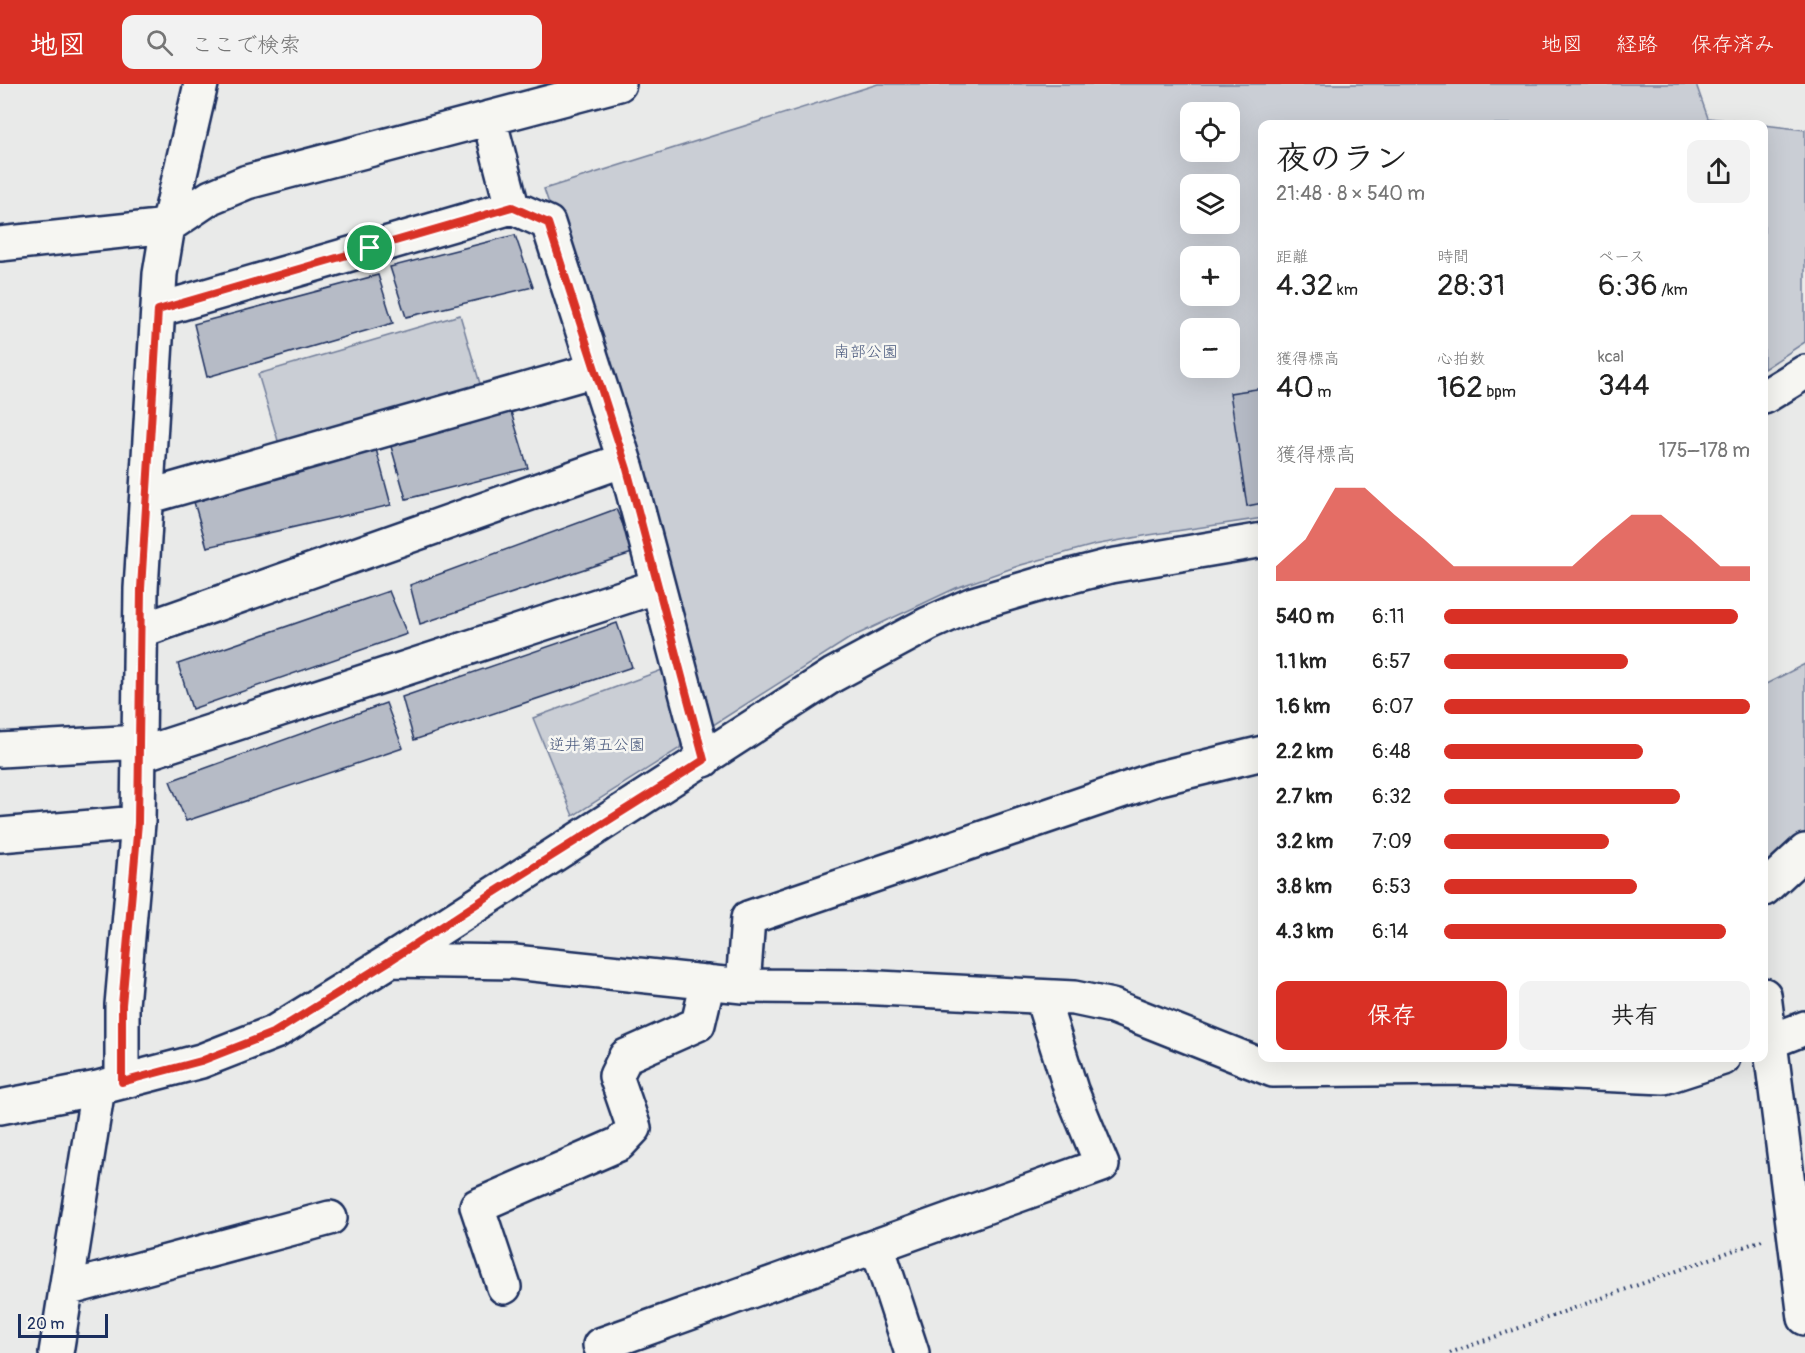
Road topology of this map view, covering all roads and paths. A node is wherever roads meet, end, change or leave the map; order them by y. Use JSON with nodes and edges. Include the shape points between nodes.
{"nodes":[{"id":1,"x":201,"y":84,"type":"edge"},
{"id":2,"x":619,"y":84,"type":"edge"},
{"id":3,"x":489,"y":118,"type":"junction"},
{"id":4,"x":512,"y":207,"type":"junction"},
{"id":5,"x":168,"y":226,"type":"junction"},
{"id":6,"x":0,"y":244,"type":"edge"},
{"id":7,"x":158,"y":310,"type":"junction"},
{"id":8,"x":595,"y":370,"type":"junction"},
{"id":9,"x":1805,"y":372,"type":"edge"},
{"id":10,"x":1768,"y":395,"type":"edge"},
{"id":11,"x":624,"y":460,"type":"junction"},
{"id":12,"x":147,"y":497,"type":"junction"},
{"id":13,"x":1258,"y":541,"type":"edge"},
{"id":14,"x":658,"y":586,"type":"junction"},
{"id":15,"x":140,"y":631,"type":"junction"},
{"id":16,"x":139,"y":748,"type":"junction"},
{"id":17,"x":0,"y":750,"type":"edge"},
{"id":18,"x":1258,"y":754,"type":"edge"},
{"id":19,"x":704,"y":760,"type":"junction"},
{"id":20,"x":138,"y":823,"type":"junction"},
{"id":21,"x":0,"y":835,"type":"edge"},
{"id":22,"x":1805,"y":851,"type":"edge"},
{"id":23,"x":1768,"y":885,"type":"edge"},
{"id":24,"x":391,"y":960,"type":"junction"},
{"id":25,"x":708,"y":982,"type":"junction"},
{"id":26,"x":743,"y":986,"type":"junction"},
{"id":27,"x":1042,"y":998,"type":"junction"},
{"id":28,"x":1805,"y":1028,"type":"edge"},
{"id":29,"x":1768,"y":1043,"type":"edge"},
{"id":30,"x":1768,"y":1050,"type":"edge"},
{"id":31,"x":1711,"y":1062,"type":"edge"},
{"id":32,"x":110,"y":1085,"type":"junction"},
{"id":33,"x":0,"y":1107,"type":"edge"},
{"id":34,"x":330,"y":1218,"type":"dead end"},
{"id":35,"x":1794,"y":1229,"type":"junction"},
{"id":36,"x":877,"y":1246,"type":"junction"},
{"id":37,"x":504,"y":1287,"type":"dead end"},
{"id":38,"x":66,"y":1289,"type":"junction"},
{"id":39,"x":1805,"y":1318,"type":"edge"},
{"id":40,"x":1453,"y":1352,"type":"edge"},
{"id":41,"x":56,"y":1353,"type":"edge"},
{"id":42,"x":603,"y":1353,"type":"edge"},
{"id":43,"x":912,"y":1353,"type":"edge"}],
"edges":[{"from":1,"to":5,"type":"street"},
{"from":2,"to":3,"type":"street"},
{"from":3,"to":4,"type":"street"},
{"from":3,"to":5,"type":"street","via":[[247,182],[211,198]]},
{"from":4,"to":7,"type":"street"},
{"from":4,"to":8,"type":"street","via":[[548,223]]},
{"from":5,"to":6,"type":"street"},
{"from":5,"to":7,"type":"street"},
{"from":7,"to":12,"type":"street"},
{"from":8,"to":11,"type":"street"},
{"from":8,"to":12,"type":"street"},
{"from":9,"to":10,"type":"street"},
{"from":11,"to":14,"type":"street"},
{"from":11,"to":15,"type":"street"},
{"from":12,"to":15,"type":"street"},
{"from":13,"to":19,"type":"street","via":[[1110,566],[973,604],[833,675]]},
{"from":14,"to":16,"type":"street"},
{"from":14,"to":19,"type":"street"},
{"from":15,"to":16,"type":"street"},
{"from":16,"to":17,"type":"street"},
{"from":16,"to":20,"type":"street"},
{"from":18,"to":26,"type":"street","via":[[1156,778],[748,918]]},
{"from":19,"to":24,"type":"street"},
{"from":20,"to":21,"type":"street"},
{"from":20,"to":32,"type":"street","via":[[122,1005]]},
{"from":22,"to":23,"type":"street"},
{"from":24,"to":25,"type":"street","via":[[514,962]]},
{"from":24,"to":32,"type":"street","via":[[275,1032],[201,1061]]},
{"from":25,"to":26,"type":"street"},
{"from":25,"to":37,"type":"street","via":[[698,1024],[626,1056],[616,1076],[634,1128],[619,1144],[477,1206]]},
{"from":26,"to":27,"type":"street","via":[[860,987]]},
{"from":27,"to":31,"type":"street","via":[[1074,998],[1112,1006],[1273,1070],[1462,1068],[1664,1077]]},
{"from":27,"to":36,"type":"street","via":[[1071,1090],[1102,1165]]},
{"from":28,"to":29,"type":"street"},
{"from":30,"to":35,"type":"street"},
{"from":32,"to":33,"type":"street"},
{"from":32,"to":38,"type":"street"},
{"from":34,"to":38,"type":"street"},
{"from":35,"to":39,"type":"street"},
{"from":35,"to":40,"type":"path"},
{"from":36,"to":42,"type":"street","via":[[600,1345]]},
{"from":36,"to":43,"type":"street"},
{"from":38,"to":41,"type":"street"}]}
